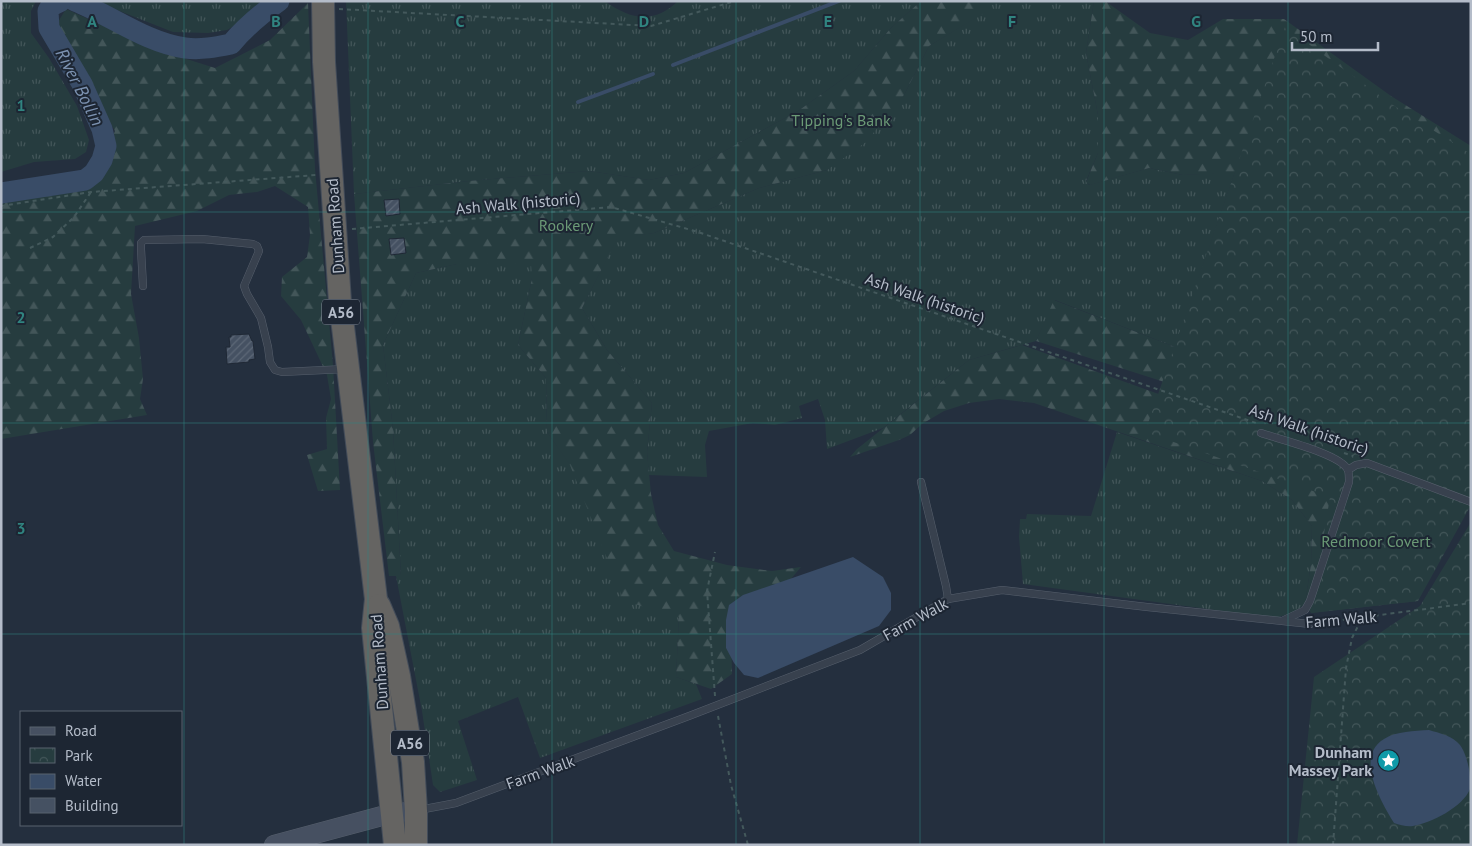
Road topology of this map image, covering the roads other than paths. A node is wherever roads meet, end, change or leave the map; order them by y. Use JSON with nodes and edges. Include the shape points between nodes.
{"nodes":[{"id":1,"x":327,"y":7,"type":"edge"},
{"id":2,"x":143,"y":286,"type":"dead end"},
{"id":3,"x":348,"y":368,"type":"junction"},
{"id":4,"x":1261,"y":433,"type":"dead end"},
{"id":5,"x":1348,"y":470,"type":"junction"},
{"id":6,"x":921,"y":482,"type":"dead end"},
{"id":7,"x":1471,"y":502,"type":"edge"},
{"id":8,"x":376,"y":599,"type":"junction"},
{"id":9,"x":948,"y":599,"type":"junction"},
{"id":10,"x":1281,"y":621,"type":"junction"},
{"id":11,"x":1310,"y":624,"type":"road end"},
{"id":12,"x":416,"y":811,"type":"junction"},
{"id":13,"x":393,"y":813,"type":"junction"},
{"id":14,"x":274,"y":845,"type":"edge"},
{"id":15,"x":395,"y":845,"type":"edge"},
{"id":16,"x":416,"y":845,"type":"edge"}],
"edges":[{"from":1,"to":3,"type":"highway","name":"Dunham Road","number":"A56","via":[[329,152]]},
{"from":2,"to":3,"type":"lane","via":[[141,244],[144,240],[202,239],[253,244],[259,251],[244,286],[261,318],[274,370]]},
{"from":3,"to":8,"type":"highway","name":"Dunham Road","number":"A56"},
{"from":4,"to":5,"type":"lane","via":[[1316,450],[1340,462]]},
{"from":5,"to":7,"type":"lane","via":[[1367,463]]},
{"from":5,"to":10,"type":"lane","via":[[1349,482],[1310,601],[1304,610]]},
{"from":6,"to":9,"type":"lane"},
{"from":8,"to":12,"type":"highway","name":"Dunham Road","number":"A56","via":[[388,626],[399,676],[413,762]]},
{"from":8,"to":13,"type":"highway","name":"Dunham Road","number":"A56","via":[[373,628]]},
{"from":9,"to":10,"type":"lane","name":"Farm Walk","via":[[1002,590]]},
{"from":9,"to":12,"type":"lane","name":"Farm Walk","via":[[860,650],[456,803]]},
{"from":10,"to":11,"type":"lane","name":"Farm Walk"},
{"from":12,"to":13,"type":"main road"},
{"from":12,"to":16,"type":"highway","name":"Dunham Road","number":"A56"},
{"from":13,"to":14,"type":"main road"},
{"from":13,"to":15,"type":"highway","name":"Dunham Road","number":"A56"}]}
